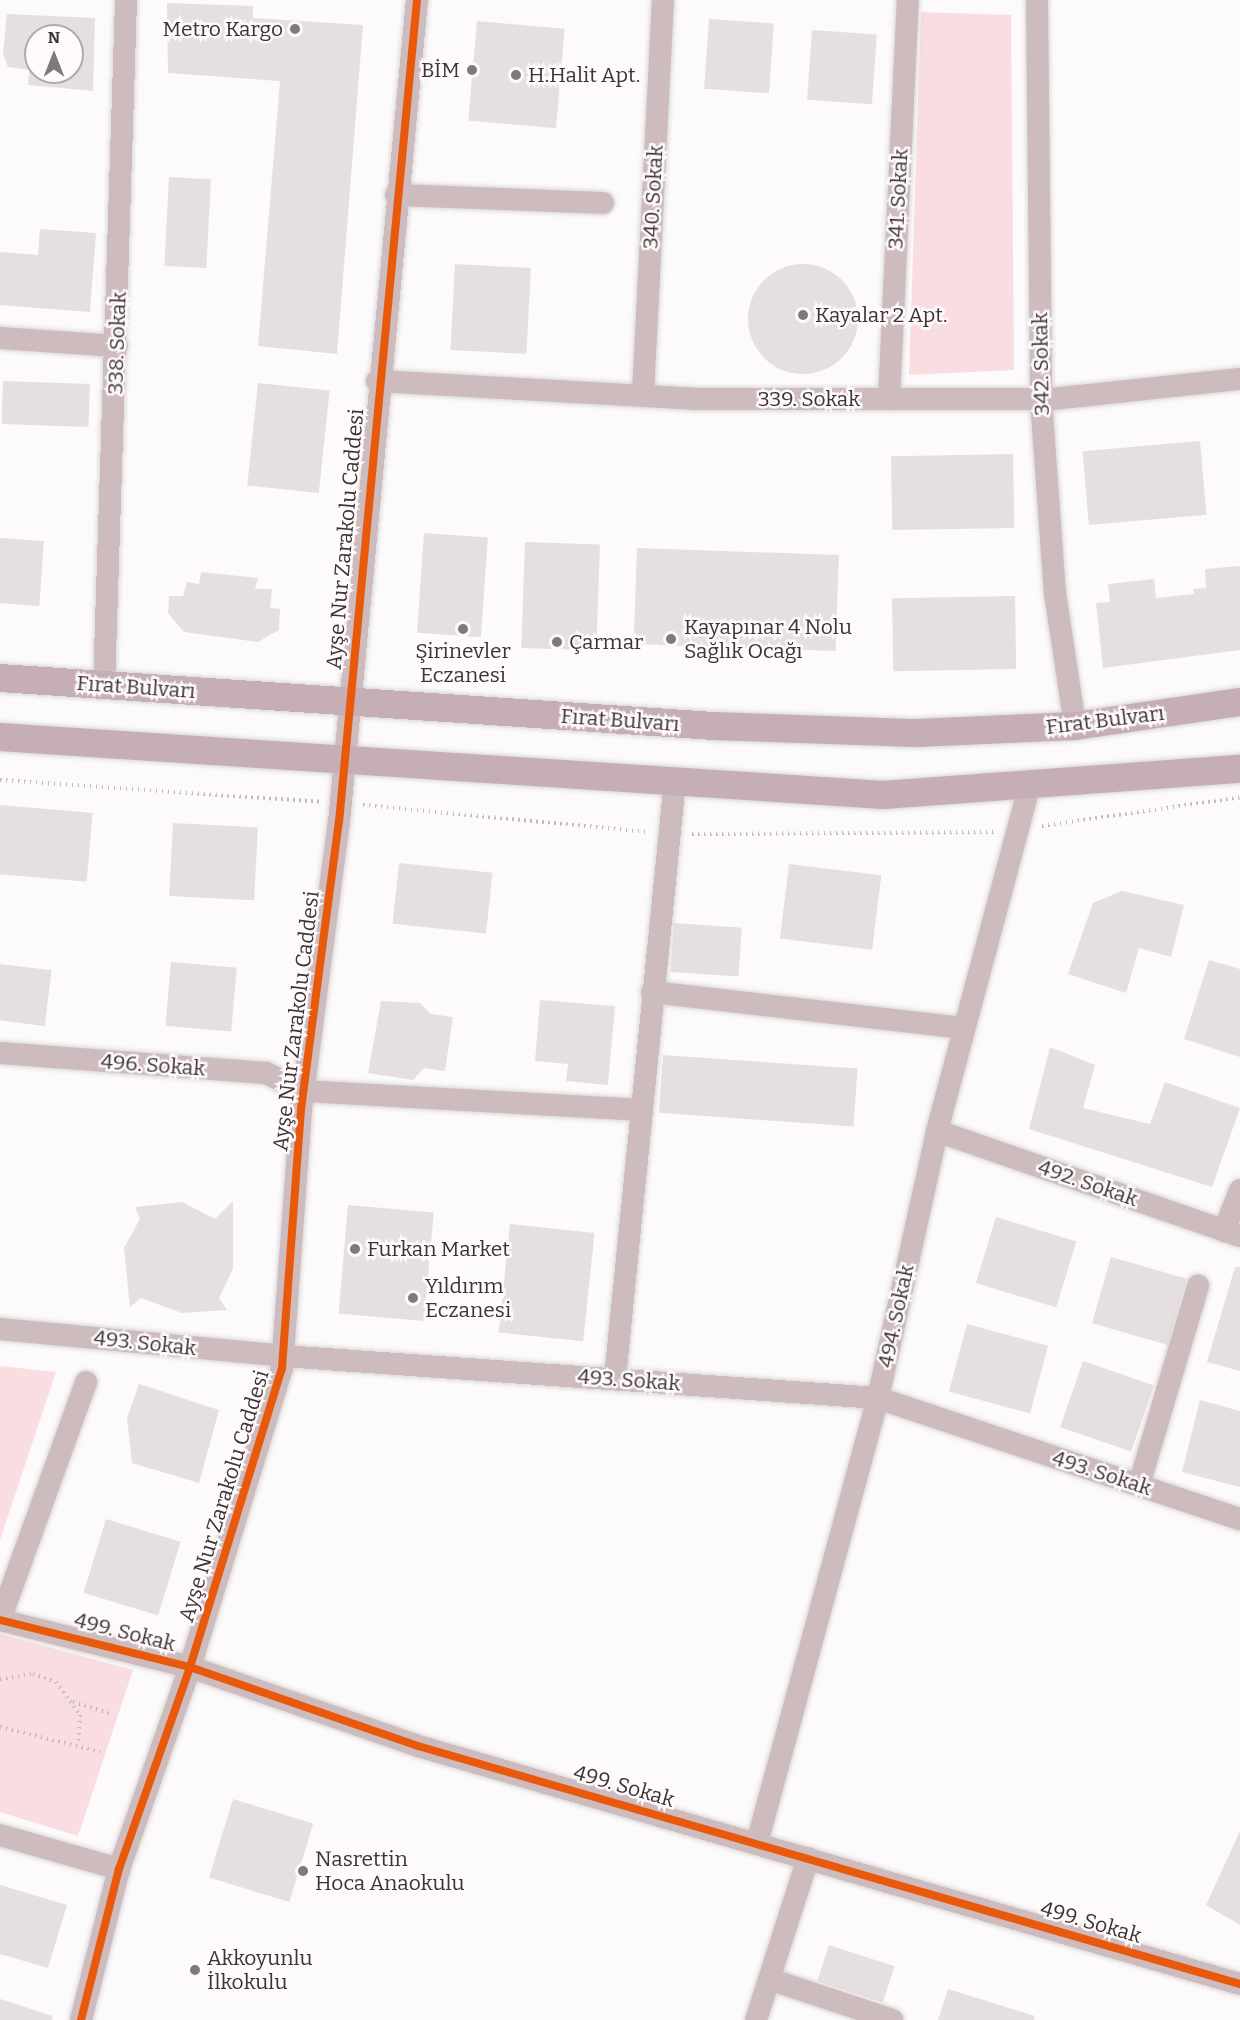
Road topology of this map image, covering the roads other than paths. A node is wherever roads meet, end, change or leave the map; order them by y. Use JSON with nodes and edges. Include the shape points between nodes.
{"nodes":[{"id":1,"x":126,"y":0,"type":"edge"},
{"id":2,"x":417,"y":0,"type":"edge"},
{"id":3,"x":663,"y":0,"type":"edge"},
{"id":4,"x":908,"y":0,"type":"edge"},
{"id":5,"x":1037,"y":0,"type":"edge"},
{"id":6,"x":396,"y":195,"type":"junction"},
{"id":7,"x":603,"y":203,"type":"dead end"},
{"id":8,"x":0,"y":338,"type":"edge"},
{"id":9,"x":117,"y":346,"type":"junction"},
{"id":10,"x":1240,"y":379,"type":"edge"},
{"id":11,"x":377,"y":381,"type":"junction"},
{"id":12,"x":643,"y":394,"type":"junction"},
{"id":13,"x":889,"y":399,"type":"junction"},
{"id":14,"x":1041,"y":399,"type":"junction"},
{"id":15,"x":0,"y":678,"type":"edge"},
{"id":16,"x":104,"y":686,"type":"junction"},
{"id":17,"x":1240,"y":702,"type":"edge"},
{"id":18,"x":348,"y":704,"type":"junction"},
{"id":19,"x":1075,"y":726,"type":"junction"},
{"id":20,"x":0,"y":737,"type":"edge"},
{"id":21,"x":344,"y":763,"type":"junction"},
{"id":22,"x":1240,"y":769,"type":"edge"},
{"id":23,"x":675,"y":781,"type":"junction"},
{"id":24,"x":1029,"y":788,"type":"junction"},
{"id":25,"x":652,"y":992,"type":"junction"},
{"id":26,"x":964,"y":1028,"type":"junction"},
{"id":27,"x":0,"y":1053,"type":"edge"},
{"id":28,"x":303,"y":1091,"type":"junction"},
{"id":29,"x":640,"y":1110,"type":"junction"},
{"id":30,"x":937,"y":1131,"type":"junction"},
{"id":31,"x":1240,"y":1190,"type":"edge"},
{"id":32,"x":1232,"y":1233,"type":"edge"},
{"id":33,"x":1198,"y":1286,"type":"dead end"},
{"id":34,"x":0,"y":1329,"type":"edge"},
{"id":35,"x":283,"y":1356,"type":"junction"},
{"id":36,"x":615,"y":1378,"type":"junction"},
{"id":37,"x":86,"y":1382,"type":"dead end"},
{"id":38,"x":878,"y":1398,"type":"junction"},
{"id":39,"x":1139,"y":1485,"type":"junction"},
{"id":40,"x":1240,"y":1519,"type":"edge"},
{"id":41,"x":0,"y":1620,"type":"edge"},
{"id":42,"x":190,"y":1667,"type":"junction"},
{"id":43,"x":0,"y":1835,"type":"edge"},
{"id":44,"x":757,"y":1843,"type":"junction"},
{"id":45,"x":808,"y":1858,"type":"junction"},
{"id":46,"x":119,"y":1869,"type":"junction"},
{"id":47,"x":769,"y":1979,"type":"junction"},
{"id":48,"x":1240,"y":1983,"type":"edge"},
{"id":49,"x":81,"y":2020,"type":"edge"},
{"id":50,"x":756,"y":2020,"type":"edge"},
{"id":51,"x":892,"y":2020,"type":"edge"}],
"edges":[{"from":1,"to":9,"type":"street","name":"338. Sokak"},
{"from":2,"to":6,"type":"street","name":"Ayşe Nur Zarakolu Caddesi"},
{"from":3,"to":12,"type":"street","name":"340. Sokak"},
{"from":4,"to":13,"type":"street","name":"341. Sokak"},
{"from":5,"to":14,"type":"street","name":"342. Sokak"},
{"from":6,"to":7,"type":"street"},
{"from":6,"to":11,"type":"street","name":"Ayşe Nur Zarakolu Caddesi"},
{"from":8,"to":9,"type":"street"},
{"from":9,"to":16,"type":"street","name":"338. Sokak"},
{"from":10,"to":14,"type":"street","name":"339. Sokak"},
{"from":11,"to":12,"type":"street","name":"339. Sokak"},
{"from":11,"to":18,"type":"street","name":"Ayşe Nur Zarakolu Caddesi"},
{"from":12,"to":13,"type":"street","name":"339. Sokak"},
{"from":13,"to":14,"type":"street","name":"339. Sokak"},
{"from":14,"to":19,"type":"street","name":"342. Sokak","via":[[1055,593]]},
{"from":15,"to":16,"type":"main road","name":"Fırat Bulvarı"},
{"from":16,"to":18,"type":"main road","name":"Fırat Bulvarı"},
{"from":17,"to":19,"type":"main road","name":"Fırat Bulvarı"},
{"from":18,"to":19,"type":"main road","name":"Fırat Bulvarı","via":[[898,733]]},
{"from":18,"to":21,"type":"street","name":"Ayşe Nur Zarakolu Caddesi"},
{"from":20,"to":21,"type":"main road"},
{"from":21,"to":23,"type":"main road"},
{"from":21,"to":28,"type":"street","name":"Ayşe Nur Zarakolu Caddesi"},
{"from":22,"to":24,"type":"main road"},
{"from":23,"to":24,"type":"main road","via":[[883,795]]},
{"from":23,"to":25,"type":"street"},
{"from":24,"to":26,"type":"street","name":"494. Sokak"},
{"from":25,"to":26,"type":"street"},
{"from":25,"to":29,"type":"street"},
{"from":26,"to":30,"type":"street","name":"494. Sokak"},
{"from":27,"to":28,"type":"street","name":"496. Sokak","via":[[266,1073]]},
{"from":28,"to":29,"type":"street"},
{"from":28,"to":35,"type":"street","name":"Ayşe Nur Zarakolu Caddesi"},
{"from":29,"to":36,"type":"street"},
{"from":30,"to":32,"type":"street","name":"492. Sokak"},
{"from":30,"to":38,"type":"street","name":"494. Sokak"},
{"from":31,"to":32,"type":"street"},
{"from":33,"to":39,"type":"street"},
{"from":34,"to":35,"type":"street","name":"493. Sokak"},
{"from":35,"to":36,"type":"street","name":"493. Sokak"},
{"from":35,"to":42,"type":"street","name":"Ayşe Nur Zarakolu Caddesi"},
{"from":36,"to":38,"type":"street","name":"493. Sokak"},
{"from":37,"to":41,"type":"street"},
{"from":38,"to":39,"type":"street","name":"493. Sokak"},
{"from":38,"to":44,"type":"street","name":"494. Sokak"},
{"from":39,"to":40,"type":"street","name":"493. Sokak"},
{"from":41,"to":42,"type":"street","name":"499. Sokak"},
{"from":42,"to":44,"type":"street","name":"499. Sokak","via":[[418,1746]]},
{"from":42,"to":46,"type":"street","name":"Ayşe Nur Zarakolu Caddesi"},
{"from":43,"to":46,"type":"street"},
{"from":44,"to":45,"type":"street","name":"499. Sokak"},
{"from":45,"to":47,"type":"street"},
{"from":45,"to":48,"type":"street","name":"499. Sokak"},
{"from":46,"to":49,"type":"street","name":"Ayşe Nur Zarakolu Caddesi"},
{"from":47,"to":50,"type":"street"},
{"from":47,"to":51,"type":"street"}]}
